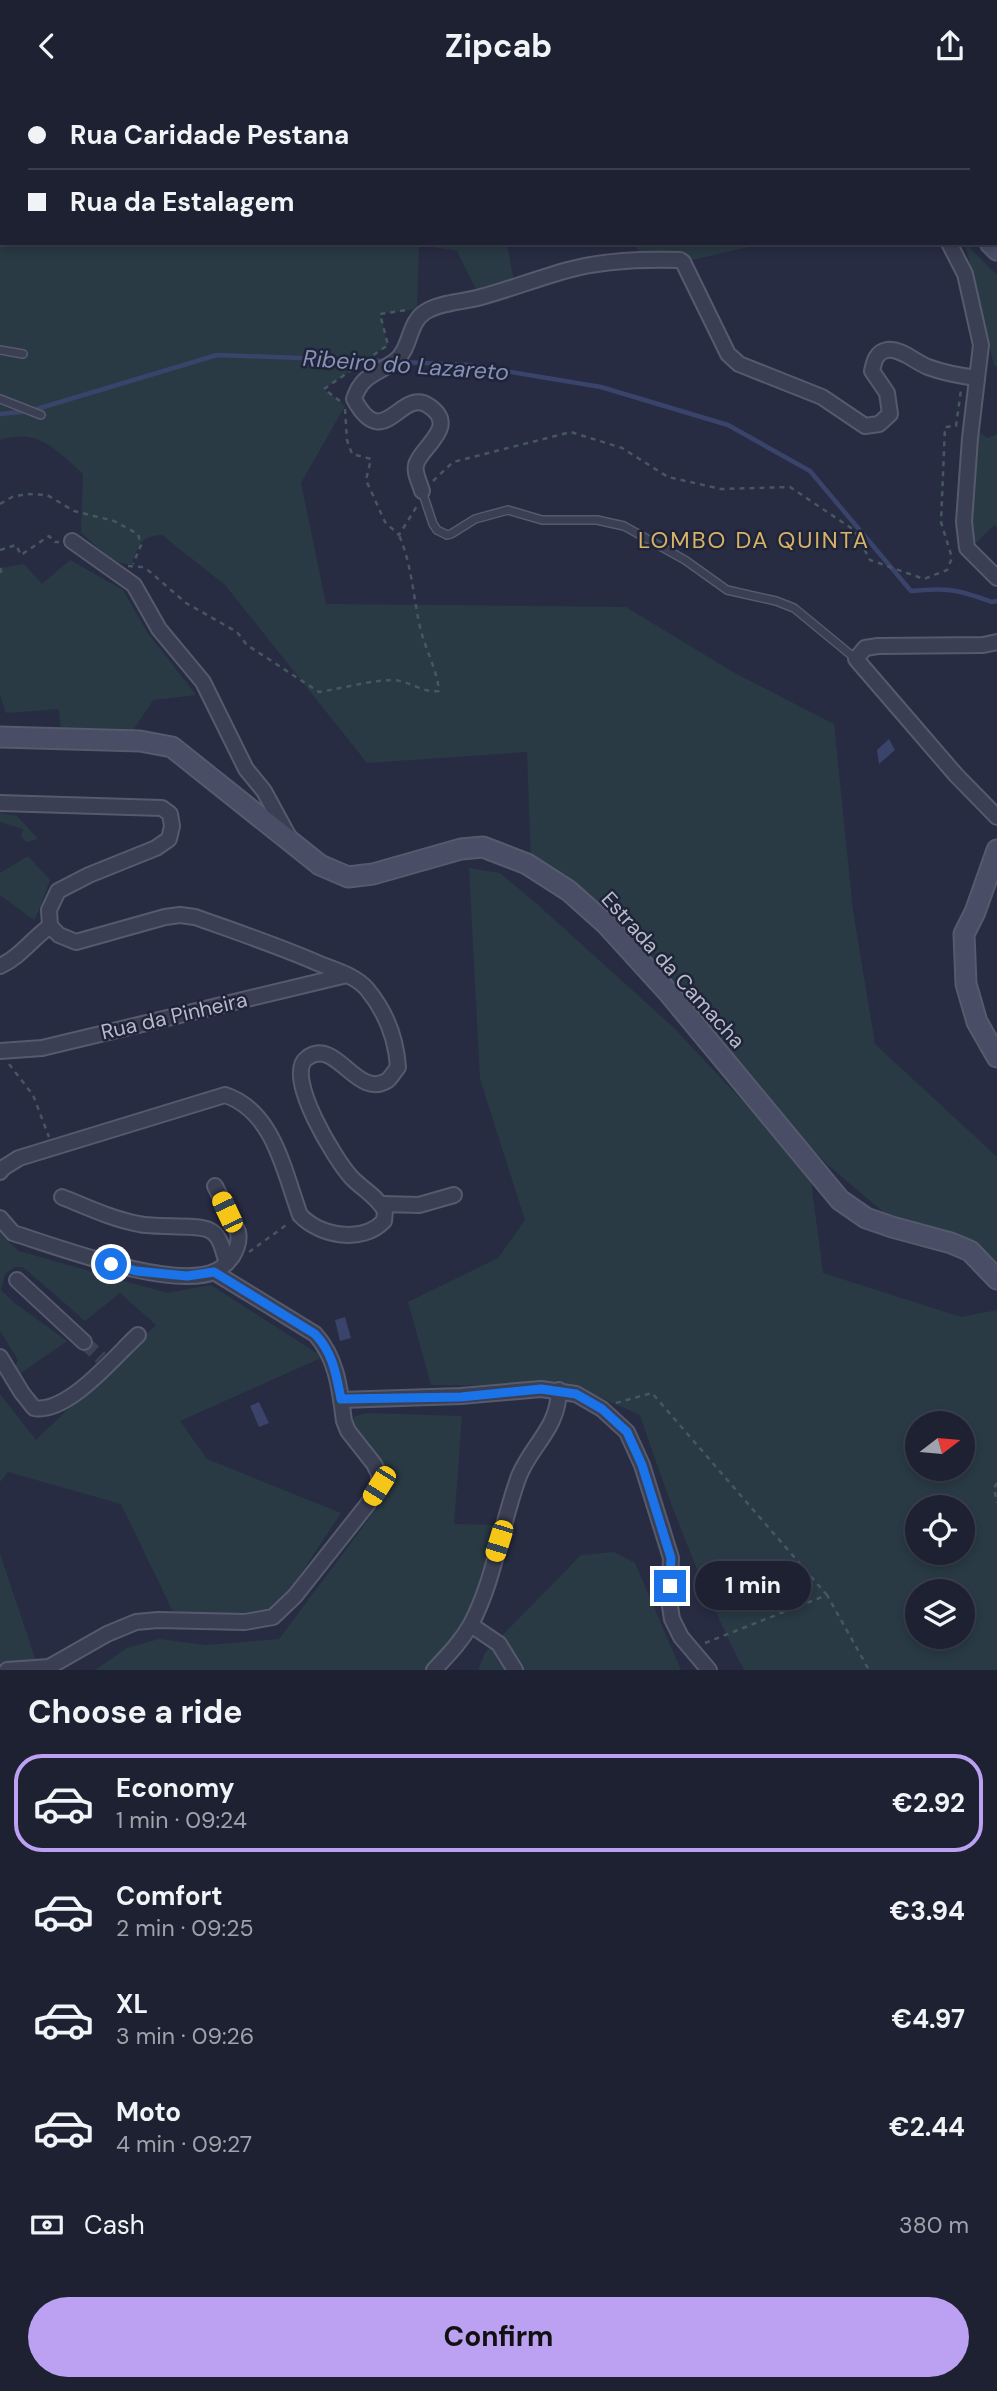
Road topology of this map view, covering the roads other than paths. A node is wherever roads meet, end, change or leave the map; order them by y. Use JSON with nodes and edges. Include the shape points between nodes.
{"nodes":[{"id":1,"x":950,"y":245,"type":"edge"},
{"id":2,"x":0,"y":350,"type":"edge"},
{"id":3,"x":23,"y":354,"type":"dead end"},
{"id":4,"x":970,"y":377,"type":"junction"},
{"id":5,"x":0,"y":399,"type":"edge"},
{"id":6,"x":41,"y":415,"type":"dead end"},
{"id":7,"x":422,"y":491,"type":"joint"},
{"id":8,"x":72,"y":541,"type":"dead end"},
{"id":9,"x":138,"y":568,"type":"road end"},
{"id":10,"x":122,"y":577,"type":"junction"},
{"id":11,"x":997,"y":578,"type":"edge"},
{"id":12,"x":997,"y":642,"type":"edge"},
{"id":13,"x":856,"y":659,"type":"junction"},
{"id":14,"x":0,"y":737,"type":"edge"},
{"id":15,"x":0,"y":803,"type":"edge"},
{"id":16,"x":997,"y":817,"type":"edge"},
{"id":17,"x":293,"y":844,"type":"junction"},
{"id":18,"x":997,"y":850,"type":"edge"},
{"id":19,"x":997,"y":892,"type":"edge"},
{"id":20,"x":975,"y":912,"type":"junction"},
{"id":21,"x":50,"y":926,"type":"junction"},
{"id":22,"x":0,"y":965,"type":"edge"},
{"id":23,"x":347,"y":975,"type":"junction"},
{"id":24,"x":0,"y":1051,"type":"edge"},
{"id":25,"x":997,"y":1057,"type":"edge"},
{"id":26,"x":0,"y":1172,"type":"edge"},
{"id":27,"x":215,"y":1186,"type":"dead end"},
{"id":28,"x":454,"y":1195,"type":"dead end"},
{"id":29,"x":62,"y":1197,"type":"dead end"},
{"id":30,"x":381,"y":1203,"type":"junction"},
{"id":31,"x":0,"y":1218,"type":"edge"},
{"id":32,"x":230,"y":1259,"type":"junction"},
{"id":33,"x":214,"y":1272,"type":"junction"},
{"id":34,"x":997,"y":1279,"type":"edge"},
{"id":35,"x":17,"y":1280,"type":"dead end"},
{"id":36,"x":138,"y":1335,"type":"dead end"},
{"id":37,"x":84,"y":1342,"type":"tunnel mouth"},
{"id":38,"x":0,"y":1357,"type":"edge"},
{"id":39,"x":559,"y":1390,"type":"junction"},
{"id":40,"x":341,"y":1399,"type":"junction"},
{"id":41,"x":471,"y":1625,"type":"junction"},
{"id":42,"x":7,"y":1670,"type":"edge"},
{"id":43,"x":434,"y":1670,"type":"edge"},
{"id":44,"x":515,"y":1670,"type":"edge"},
{"id":45,"x":709,"y":1670,"type":"edge"}],
"edges":[{"from":1,"to":4,"type":"street","via":[[965,274],[981,345]]},
{"from":2,"to":3,"type":"lane"},
{"from":4,"to":7,"type":"street","via":[[884,350],[877,355],[872,371],[887,393],[890,414],[879,424],[865,426],[822,397],[738,364],[728,354],[680,260],[620,261],[570,269],[428,310],[419,316],[397,360],[358,387],[354,400],[371,421],[379,423],[415,404],[432,407],[440,426],[438,436],[416,464]]},
{"from":4,"to":11,"type":"street","via":[[967,548]]},
{"from":5,"to":6,"type":"lane"},
{"from":7,"to":13,"type":"lane","via":[[433,524],[447,535],[475,519],[508,510],[542,520],[597,520],[624,526],[727,590],[794,608]]},
{"from":8,"to":10,"type":"street"},
{"from":9,"to":10,"type":"street"},
{"from":10,"to":17,"type":"street","via":[[134,585],[159,629],[203,682],[246,769],[264,791]]},
{"from":12,"to":13,"type":"street","via":[[878,646],[865,648]]},
{"from":13,"to":16,"type":"street"},
{"from":14,"to":17,"type":"street","name":"Estrada da Camacha","via":[[140,741],[172,747]]},
{"from":15,"to":21,"type":"street","via":[[143,806],[170,814],[169,839],[156,848],[58,891],[49,910]]},
{"from":17,"to":34,"type":"street","name":"Estrada da Camacha","via":[[320,865],[348,877],[483,847],[527,864],[569,891],[607,925],[840,1200],[866,1218],[970,1251]]},
{"from":18,"to":20,"type":"street"},
{"from":19,"to":20,"type":"street"},
{"from":20,"to":25,"type":"street","via":[[964,934],[966,984],[977,1022]]},
{"from":21,"to":22,"type":"street","via":[[16,957]]},
{"from":21,"to":23,"type":"street","via":[[76,942],[165,917],[195,917]]},
{"from":23,"to":24,"type":"street","name":"Rua da Pinheira","via":[[42,1048]]},
{"from":23,"to":30,"type":"street","via":[[366,988],[389,1023],[398,1067],[388,1080],[367,1083],[333,1057],[315,1054],[305,1058],[300,1079],[307,1104],[333,1152],[350,1176]]},
{"from":26,"to":30,"type":"street","via":[[19,1159],[225,1095],[238,1100],[267,1127],[300,1215],[310,1226],[335,1234],[365,1233],[384,1221]]},
{"from":27,"to":32,"type":"street","via":[[239,1232]]},
{"from":28,"to":30,"type":"street","via":[[419,1205]]},
{"from":29,"to":32,"type":"street","via":[[123,1221],[211,1230]]},
{"from":31,"to":33,"type":"street","via":[[13,1233],[136,1271],[187,1276]]},
{"from":32,"to":33,"type":"street"},
{"from":33,"to":40,"type":"street","via":[[315,1334],[333,1361]]},
{"from":35,"to":37,"type":"street"},
{"from":36,"to":38,"type":"street","via":[[104,1361],[82,1389],[43,1410],[34,1408]]},
{"from":39,"to":40,"type":"street"},
{"from":39,"to":41,"type":"street","via":[[559,1407],[551,1425],[520,1474]]},
{"from":39,"to":45,"type":"street","via":[[599,1408],[627,1432],[671,1558],[672,1619]]},
{"from":40,"to":42,"type":"street","via":[[348,1431],[374,1464],[379,1486],[295,1596],[273,1617],[245,1622],[136,1622],[49,1667]]},
{"from":41,"to":43,"type":"street"},
{"from":41,"to":44,"type":"street","via":[[499,1644]]}]}
